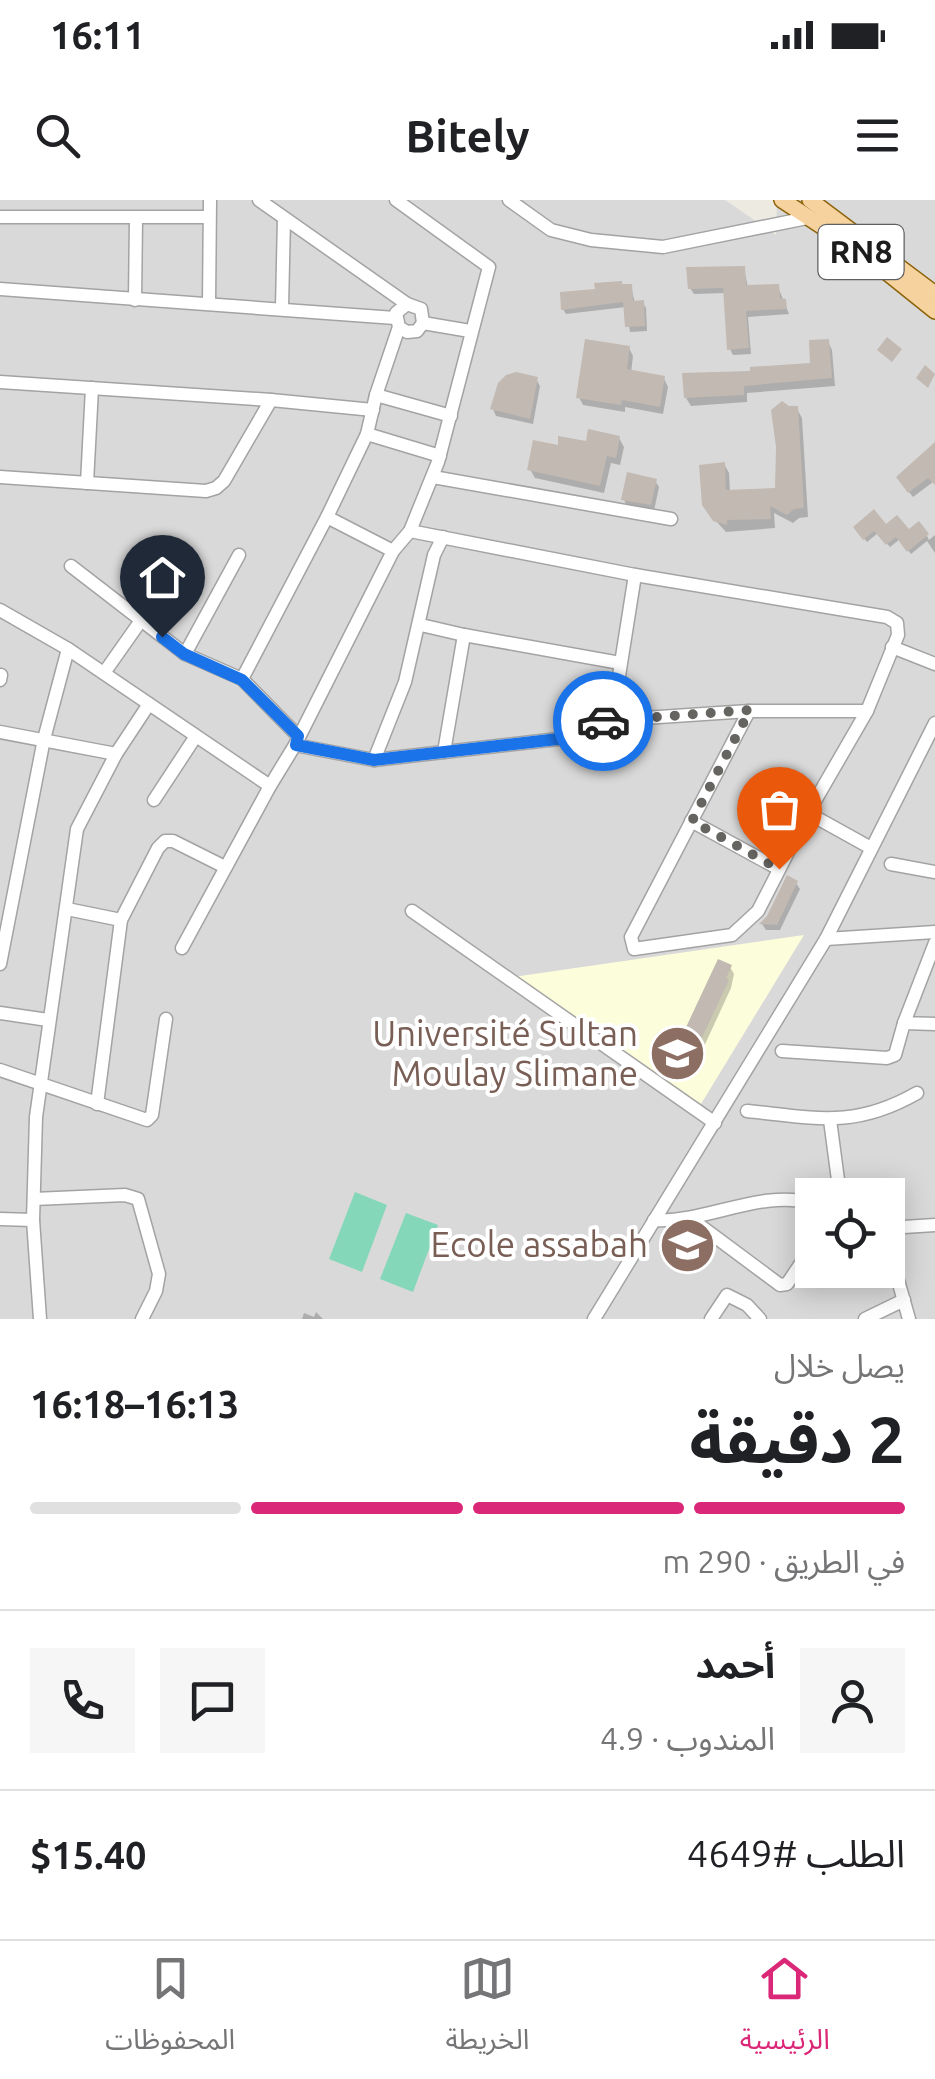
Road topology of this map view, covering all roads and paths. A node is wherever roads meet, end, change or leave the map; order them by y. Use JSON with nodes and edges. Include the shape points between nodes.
{"nodes":[{"id":1,"x":210,"y":200,"type":"edge"},
{"id":2,"x":260,"y":200,"type":"edge"},
{"id":3,"x":396,"y":200,"type":"edge"},
{"id":4,"x":510,"y":200,"type":"edge"},
{"id":5,"x":782,"y":200,"type":"edge"},
{"id":6,"x":810,"y":200,"type":"edge"},
{"id":7,"x":0,"y":217,"type":"edge"},
{"id":8,"x":209,"y":217,"type":"junction"},
{"id":9,"x":284,"y":218,"type":"junction"},
{"id":10,"x":807,"y":218,"type":"junction"},
{"id":11,"x":136,"y":219,"type":"junction"},
{"id":12,"x":0,"y":289,"type":"edge"},
{"id":13,"x":935,"y":294,"type":"edge"},
{"id":14,"x":134,"y":300,"type":"junction"},
{"id":15,"x":209,"y":302,"type":"junction"},
{"id":16,"x":407,"y":304,"type":"junction"},
{"id":17,"x":282,"y":307,"type":"junction"},
{"id":18,"x":935,"y":310,"type":"edge"},
{"id":19,"x":397,"y":323,"type":"junction"},
{"id":20,"x":423,"y":323,"type":"junction"},
{"id":21,"x":470,"y":331,"type":"junction"},
{"id":22,"x":0,"y":382,"type":"edge"},
{"id":23,"x":92,"y":388,"type":"junction"},
{"id":24,"x":376,"y":396,"type":"junction"},
{"id":25,"x":271,"y":400,"type":"junction"},
{"id":26,"x":372,"y":410,"type":"junction"},
{"id":27,"x":451,"y":416,"type":"junction"},
{"id":28,"x":367,"y":434,"type":"junction"},
{"id":29,"x":440,"y":456,"type":"junction"},
{"id":30,"x":432,"y":476,"type":"junction"},
{"id":31,"x":0,"y":478,"type":"edge"},
{"id":32,"x":88,"y":483,"type":"junction"},
{"id":33,"x":327,"y":517,"type":"junction"},
{"id":34,"x":671,"y":519,"type":"dead end"},
{"id":35,"x":410,"y":532,"type":"junction"},
{"id":36,"x":443,"y":537,"type":"junction"},
{"id":37,"x":394,"y":551,"type":"junction"},
{"id":38,"x":240,"y":555,"type":"dead end"},
{"id":39,"x":71,"y":566,"type":"dead end"},
{"id":40,"x":635,"y":575,"type":"junction"},
{"id":41,"x":161,"y":592,"type":"dead end"},
{"id":42,"x":0,"y":610,"type":"edge"},
{"id":43,"x":140,"y":621,"type":"junction"},
{"id":44,"x":421,"y":625,"type":"junction"},
{"id":45,"x":464,"y":635,"type":"junction"},
{"id":46,"x":892,"y":647,"type":"junction"},
{"id":47,"x":68,"y":649,"type":"junction"},
{"id":48,"x":184,"y":654,"type":"junction"},
{"id":49,"x":620,"y":663,"type":"junction"},
{"id":50,"x":935,"y":664,"type":"edge"},
{"id":51,"x":104,"y":673,"type":"junction"},
{"id":52,"x":242,"y":680,"type":"junction"},
{"id":53,"x":149,"y":704,"type":"junction"},
{"id":54,"x":750,"y":710,"type":"junction"},
{"id":55,"x":868,"y":711,"type":"junction"},
{"id":56,"x":612,"y":720,"type":"junction"},
{"id":57,"x":935,"y":723,"type":"edge"},
{"id":58,"x":0,"y":732,"type":"edge"},
{"id":59,"x":196,"y":736,"type":"junction"},
{"id":60,"x":44,"y":740,"type":"junction"},
{"id":61,"x":297,"y":740,"type":"junction"},
{"id":62,"x":444,"y":752,"type":"junction"},
{"id":63,"x":116,"y":754,"type":"junction"},
{"id":64,"x":374,"y":760,"type":"junction"},
{"id":65,"x":270,"y":786,"type":"junction"},
{"id":66,"x":154,"y":800,"type":"dead end"},
{"id":67,"x":808,"y":813,"type":"junction"},
{"id":68,"x":692,"y":821,"type":"junction"},
{"id":69,"x":871,"y":848,"type":"junction"},
{"id":70,"x":891,"y":864,"type":"dead end"},
{"id":71,"x":225,"y":867,"type":"junction"},
{"id":72,"x":779,"y":869,"type":"junction"},
{"id":73,"x":935,"y":872,"type":"edge"},
{"id":74,"x":67,"y":909,"type":"junction"},
{"id":75,"x":412,"y":910,"type":"dead end"},
{"id":76,"x":121,"y":920,"type":"junction"},
{"id":77,"x":935,"y":932,"type":"edge"},
{"id":78,"x":826,"y":939,"type":"junction"},
{"id":79,"x":935,"y":943,"type":"edge"},
{"id":80,"x":182,"y":948,"type":"dead end"},
{"id":81,"x":0,"y":964,"type":"edge"},
{"id":82,"x":0,"y":1014,"type":"edge"},
{"id":83,"x":166,"y":1019,"type":"dead end"},
{"id":84,"x":48,"y":1020,"type":"junction"},
{"id":85,"x":904,"y":1023,"type":"junction"},
{"id":86,"x":935,"y":1024,"type":"edge"},
{"id":87,"x":782,"y":1051,"type":"dead end"},
{"id":88,"x":0,"y":1070,"type":"edge"},
{"id":89,"x":39,"y":1082,"type":"junction"},
{"id":90,"x":916,"y":1093,"type":"dead end"},
{"id":91,"x":96,"y":1104,"type":"junction"},
{"id":92,"x":747,"y":1111,"type":"dead end"},
{"id":93,"x":830,"y":1120,"type":"junction"},
{"id":94,"x":715,"y":1122,"type":"junction"},
{"id":95,"x":838,"y":1178,"type":"edge"},
{"id":96,"x":34,"y":1199,"type":"junction"},
{"id":97,"x":795,"y":1201,"type":"edge"},
{"id":98,"x":690,"y":1218,"type":"junction"},
{"id":99,"x":0,"y":1219,"type":"edge"},
{"id":100,"x":32,"y":1220,"type":"junction"},
{"id":101,"x":654,"y":1220,"type":"junction"},
{"id":102,"x":935,"y":1225,"type":"edge"},
{"id":103,"x":919,"y":1226,"type":"junction"},
{"id":104,"x":905,"y":1227,"type":"edge"},
{"id":105,"x":935,"y":1234,"type":"edge"},
{"id":106,"x":795,"y":1272,"type":"edge"},
{"id":107,"x":900,"y":1288,"type":"edge"},
{"id":108,"x":904,"y":1300,"type":"junction"},
{"id":109,"x":40,"y":1319,"type":"edge"},
{"id":110,"x":142,"y":1319,"type":"edge"},
{"id":111,"x":594,"y":1319,"type":"edge"},
{"id":112,"x":711,"y":1319,"type":"edge"},
{"id":113,"x":760,"y":1319,"type":"edge"},
{"id":114,"x":865,"y":1319,"type":"edge"},
{"id":115,"x":909,"y":1319,"type":"edge"}],
"edges":[{"from":1,"to":8,"type":"street"},
{"from":2,"to":9,"type":"street"},
{"from":3,"to":21,"type":"street","via":[[489,267]]},
{"from":4,"to":10,"type":"street","via":[[551,230],[663,247]]},
{"from":5,"to":10,"type":"main road","number":"RN8"},
{"from":6,"to":13,"type":"main road","number":"RN8"},
{"from":7,"to":11,"type":"street"},
{"from":8,"to":11,"type":"street"},
{"from":8,"to":15,"type":"street"},
{"from":9,"to":16,"type":"street"},
{"from":9,"to":17,"type":"street"},
{"from":10,"to":18,"type":"main road","number":"RN8"},
{"from":11,"to":14,"type":"street"},
{"from":12,"to":14,"type":"street"},
{"from":14,"to":15,"type":"street"},
{"from":15,"to":17,"type":"street"},
{"from":16,"to":19,"type":"street","via":[[398,308]]},
{"from":16,"to":20,"type":"street","via":[[421,308]]},
{"from":17,"to":19,"type":"street"},
{"from":19,"to":20,"type":"street","via":[[412,332]]},
{"from":19,"to":24,"type":"street"},
{"from":20,"to":21,"type":"street"},
{"from":21,"to":27,"type":"street"},
{"from":22,"to":23,"type":"street"},
{"from":23,"to":25,"type":"street"},
{"from":23,"to":32,"type":"street"},
{"from":24,"to":26,"type":"street"},
{"from":24,"to":27,"type":"street"},
{"from":25,"to":26,"type":"street"},
{"from":25,"to":32,"type":"street","via":[[216,488]]},
{"from":26,"to":28,"type":"street"},
{"from":27,"to":29,"type":"street"},
{"from":28,"to":29,"type":"street"},
{"from":28,"to":33,"type":"street"},
{"from":29,"to":30,"type":"street"},
{"from":30,"to":34,"type":"street"},
{"from":30,"to":35,"type":"street"},
{"from":31,"to":32,"type":"street"},
{"from":33,"to":37,"type":"street"},
{"from":33,"to":52,"type":"street"},
{"from":35,"to":36,"type":"street"},
{"from":35,"to":37,"type":"street"},
{"from":36,"to":40,"type":"street"},
{"from":36,"to":44,"type":"street"},
{"from":37,"to":61,"type":"street"},
{"from":38,"to":48,"type":"street"},
{"from":39,"to":43,"type":"street"},
{"from":40,"to":46,"type":"street","via":[[887,618],[897,623]]},
{"from":40,"to":49,"type":"street"},
{"from":41,"to":43,"type":"street"},
{"from":42,"to":47,"type":"street"},
{"from":43,"to":48,"type":"street"},
{"from":43,"to":51,"type":"street"},
{"from":44,"to":45,"type":"street"},
{"from":44,"to":64,"type":"street"},
{"from":45,"to":49,"type":"street"},
{"from":45,"to":62,"type":"street"},
{"from":46,"to":50,"type":"street"},
{"from":46,"to":55,"type":"street"},
{"from":47,"to":51,"type":"street"},
{"from":47,"to":60,"type":"street"},
{"from":48,"to":52,"type":"street"},
{"from":49,"to":56,"type":"street"},
{"from":51,"to":53,"type":"street"},
{"from":52,"to":61,"type":"street"},
{"from":53,"to":59,"type":"street"},
{"from":53,"to":63,"type":"street"},
{"from":54,"to":55,"type":"street"},
{"from":54,"to":56,"type":"street"},
{"from":54,"to":68,"type":"street"},
{"from":55,"to":67,"type":"street"},
{"from":56,"to":62,"type":"street","via":[[584,722],[558,739]]},
{"from":57,"to":69,"type":"street"},
{"from":58,"to":60,"type":"street"},
{"from":59,"to":65,"type":"street"},
{"from":59,"to":66,"type":"street"},
{"from":60,"to":63,"type":"street"},
{"from":60,"to":81,"type":"street"},
{"from":61,"to":64,"type":"street"},
{"from":61,"to":65,"type":"street"},
{"from":62,"to":64,"type":"street"},
{"from":63,"to":74,"type":"street","via":[[77,829]]},
{"from":65,"to":71,"type":"street"},
{"from":67,"to":69,"type":"street"},
{"from":67,"to":72,"type":"street"},
{"from":68,"to":72,"type":"street"},
{"from":68,"to":72,"type":"street","via":[[631,937],[634,949],[732,935],[758,912]]},
{"from":69,"to":78,"type":"street"},
{"from":70,"to":73,"type":"street"},
{"from":71,"to":76,"type":"street","via":[[165,840]]},
{"from":71,"to":80,"type":"street"},
{"from":74,"to":76,"type":"street"},
{"from":74,"to":84,"type":"street"},
{"from":75,"to":94,"type":"street"},
{"from":76,"to":91,"type":"street"},
{"from":77,"to":78,"type":"street"},
{"from":78,"to":94,"type":"street"},
{"from":79,"to":85,"type":"street"},
{"from":82,"to":84,"type":"street"},
{"from":83,"to":91,"type":"street","via":[[152,1116],[146,1120]]},
{"from":84,"to":89,"type":"street"},
{"from":85,"to":86,"type":"street"},
{"from":85,"to":87,"type":"street","via":[[895,1055],[887,1058]]},
{"from":88,"to":89,"type":"street"},
{"from":89,"to":91,"type":"street"},
{"from":89,"to":96,"type":"street"},
{"from":90,"to":93,"type":"street","via":[[862,1118]]},
{"from":92,"to":93,"type":"street"},
{"from":93,"to":95,"type":"street"},
{"from":94,"to":101,"type":"street"},
{"from":96,"to":100,"type":"street"},
{"from":96,"to":110,"type":"street","via":[[138,1199],[159,1274]]},
{"from":97,"to":98,"type":"street"},
{"from":98,"to":101,"type":"street"},
{"from":98,"to":106,"type":"street","via":[[780,1285]]},
{"from":99,"to":100,"type":"street"},
{"from":100,"to":109,"type":"street"},
{"from":101,"to":111,"type":"street"},
{"from":102,"to":103,"type":"street"},
{"from":103,"to":104,"type":"street"},
{"from":103,"to":105,"type":"street"},
{"from":107,"to":108,"type":"street"},
{"from":108,"to":114,"type":"street"},
{"from":108,"to":115,"type":"street"},
{"from":112,"to":113,"type":"street","via":[[727,1295]]}]}
